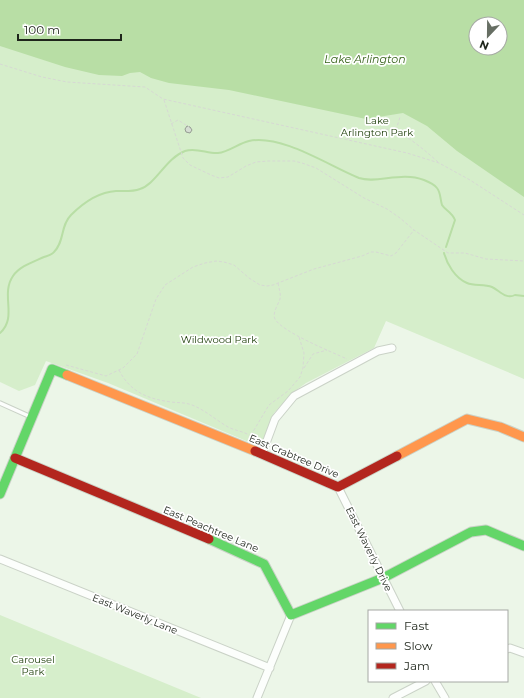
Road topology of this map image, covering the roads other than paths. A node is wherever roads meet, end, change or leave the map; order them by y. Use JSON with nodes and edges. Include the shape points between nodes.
{"nodes":[{"id":1,"x":392,"y":348,"type":"dead end"},
{"id":2,"x":0,"y":403,"type":"edge"},
{"id":3,"x":32,"y":417,"type":"junction"},
{"id":4,"x":524,"y":437,"type":"edge"},
{"id":5,"x":264,"y":450,"type":"junction"},
{"id":6,"x":15,"y":458,"type":"junction"},
{"id":7,"x":338,"y":487,"type":"junction"},
{"id":8,"x":1,"y":490,"type":"edge"},
{"id":9,"x":524,"y":546,"type":"edge"},
{"id":10,"x":0,"y":559,"type":"edge"},
{"id":11,"x":383,"y":578,"type":"junction"},
{"id":12,"x":399,"y":610,"type":"edge"},
{"id":13,"x":291,"y":615,"type":"junction"},
{"id":14,"x":508,"y":649,"type":"edge"},
{"id":15,"x":524,"y":654,"type":"edge"},
{"id":16,"x":270,"y":668,"type":"junction"},
{"id":17,"x":424,"y":682,"type":"edge"},
{"id":18,"x":436,"y":682,"type":"edge"},
{"id":19,"x":257,"y":698,"type":"edge"},
{"id":20,"x":393,"y":698,"type":"edge"},
{"id":21,"x":445,"y":698,"type":"edge"}],
"edges":[{"from":1,"to":5,"type":"street","via":[[378,351],[294,396],[275,419]]},
{"from":2,"to":3,"type":"lane"},
{"from":3,"to":5,"type":"street","name":"East Crabtree Drive","via":[[52,370]]},
{"from":3,"to":6,"type":"street"},
{"from":4,"to":7,"type":"street","name":"East Crabtree Drive","via":[[500,427],[467,420]]},
{"from":5,"to":7,"type":"street","name":"East Crabtree Drive"},
{"from":6,"to":8,"type":"street"},
{"from":6,"to":13,"type":"street","name":"East Peachtree Lane","via":[[264,564]]},
{"from":7,"to":11,"type":"street","name":"East Waverly Drive"},
{"from":9,"to":11,"type":"street","via":[[486,530],[471,532]]},
{"from":10,"to":16,"type":"street","name":"East Waverly Lane"},
{"from":11,"to":12,"type":"street","name":"East Waverly Drive"},
{"from":11,"to":13,"type":"street"},
{"from":13,"to":16,"type":"street"},
{"from":14,"to":15,"type":"street"},
{"from":16,"to":19,"type":"street"},
{"from":17,"to":20,"type":"street"},
{"from":18,"to":21,"type":"street"}]}
